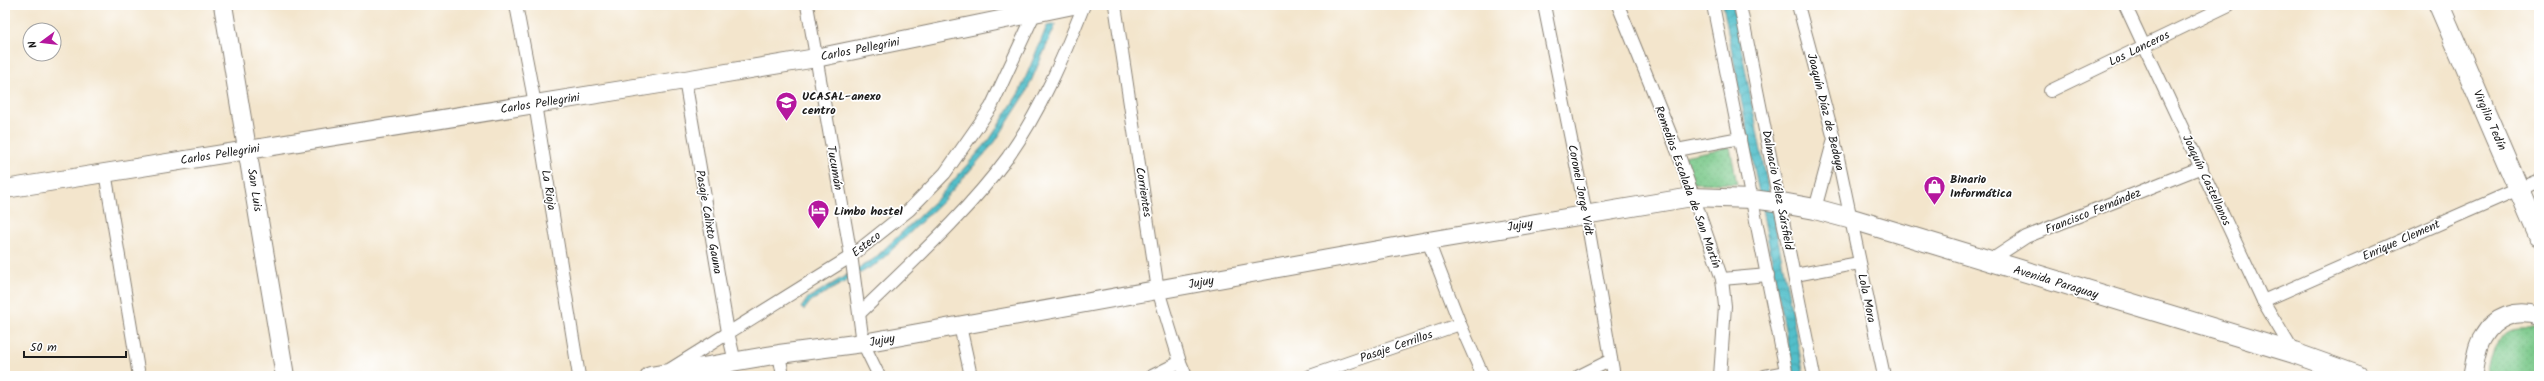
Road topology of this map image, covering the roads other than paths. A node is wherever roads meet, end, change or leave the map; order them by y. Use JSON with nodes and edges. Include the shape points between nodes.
{"nodes":[{"id":1,"x":223,"y":5,"type":"edge"},
{"id":2,"x":516,"y":5,"type":"edge"},
{"id":3,"x":807,"y":5,"type":"edge"},
{"id":4,"x":1073,"y":5,"type":"edge"},
{"id":5,"x":1084,"y":5,"type":"edge"},
{"id":6,"x":1115,"y":5,"type":"edge"},
{"id":7,"x":1544,"y":5,"type":"edge"},
{"id":8,"x":1618,"y":5,"type":"edge"},
{"id":9,"x":1713,"y":5,"type":"edge"},
{"id":10,"x":1740,"y":5,"type":"edge"},
{"id":11,"x":1798,"y":5,"type":"edge"},
{"id":12,"x":2125,"y":5,"type":"edge"},
{"id":13,"x":2229,"y":5,"type":"edge"},
{"id":14,"x":2439,"y":5,"type":"edge"},
{"id":15,"x":1036,"y":10,"type":"edge"},
{"id":16,"x":2144,"y":46,"type":"junction"},
{"id":17,"x":816,"y":58,"type":"junction"},
{"id":18,"x":685,"y":80,"type":"junction"},
{"id":19,"x":2050,"y":91,"type":"dead end"},
{"id":20,"x":535,"y":104,"type":"junction"},
{"id":21,"x":1740,"y":138,"type":"junction"},
{"id":22,"x":1834,"y":139,"type":"junction"},
{"id":23,"x":248,"y":149,"type":"junction"},
{"id":24,"x":1677,"y":150,"type":"junction"},
{"id":25,"x":2202,"y":167,"type":"junction"},
{"id":26,"x":105,"y":172,"type":"junction"},
{"id":27,"x":2539,"y":180,"type":"edge"},
{"id":28,"x":2519,"y":188,"type":"junction"},
{"id":29,"x":5,"y":189,"type":"edge"},
{"id":30,"x":1692,"y":197,"type":"junction"},
{"id":31,"x":1752,"y":199,"type":"junction"},
{"id":32,"x":1782,"y":203,"type":"junction"},
{"id":33,"x":1815,"y":209,"type":"junction"},
{"id":34,"x":1586,"y":214,"type":"junction"},
{"id":35,"x":1852,"y":219,"type":"junction"},
{"id":36,"x":2539,"y":236,"type":"edge"},
{"id":37,"x":1428,"y":241,"type":"junction"},
{"id":38,"x":851,"y":259,"type":"junction"},
{"id":39,"x":1859,"y":262,"type":"junction"},
{"id":40,"x":1988,"y":262,"type":"junction"},
{"id":41,"x":1768,"y":275,"type":"junction"},
{"id":42,"x":1795,"y":275,"type":"junction"},
{"id":43,"x":1722,"y":279,"type":"junction"},
{"id":44,"x":1158,"y":290,"type":"junction"},
{"id":45,"x":2263,"y":301,"type":"junction"},
{"id":46,"x":860,"y":313,"type":"junction"},
{"id":47,"x":2539,"y":316,"type":"edge"},
{"id":48,"x":1460,"y":324,"type":"junction"},
{"id":49,"x":960,"y":326,"type":"junction"},
{"id":50,"x":728,"y":332,"type":"junction"},
{"id":51,"x":863,"y":343,"type":"junction"},
{"id":52,"x":2294,"y":353,"type":"junction"},
{"id":53,"x":779,"y":354,"type":"junction"},
{"id":54,"x":1612,"y":360,"type":"junction"},
{"id":55,"x":735,"y":362,"type":"junction"},
{"id":56,"x":1180,"y":362,"type":"junction"},
{"id":57,"x":1786,"y":374,"type":"edge"},
{"id":58,"x":656,"y":375,"type":"edge"},
{"id":59,"x":139,"y":376,"type":"edge"},
{"id":60,"x":285,"y":376,"type":"edge"},
{"id":61,"x":579,"y":376,"type":"edge"},
{"id":62,"x":715,"y":376,"type":"edge"},
{"id":63,"x":782,"y":376,"type":"edge"},
{"id":64,"x":879,"y":376,"type":"edge"},
{"id":65,"x":972,"y":376,"type":"edge"},
{"id":66,"x":1152,"y":376,"type":"edge"},
{"id":67,"x":1186,"y":376,"type":"edge"},
{"id":68,"x":1310,"y":376,"type":"edge"},
{"id":69,"x":1484,"y":376,"type":"edge"},
{"id":70,"x":1579,"y":376,"type":"edge"},
{"id":71,"x":1614,"y":376,"type":"edge"},
{"id":72,"x":1720,"y":376,"type":"edge"},
{"id":73,"x":1765,"y":376,"type":"edge"},
{"id":74,"x":1814,"y":376,"type":"edge"},
{"id":75,"x":1884,"y":376,"type":"edge"},
{"id":76,"x":2358,"y":376,"type":"edge"},
{"id":77,"x":2472,"y":376,"type":"edge"}],
"edges":[{"from":1,"to":23,"type":"main road","name":"San Luis"},
{"from":2,"to":20,"type":"street","name":"La Rioja"},
{"from":3,"to":17,"type":"street","name":"Tucumán"},
{"from":4,"to":15,"type":"main road","name":"Carlos Pellegrini"},
{"from":5,"to":46,"type":"street","via":[[1036,112],[1008,156],[968,206]]},
{"from":6,"to":44,"type":"street","name":"Corrientes"},
{"from":7,"to":34,"type":"street","name":"Coronel Jorge Vidt"},
{"from":8,"to":24,"type":"street","name":"Remedios Escalada de San Martín"},
{"from":9,"to":21,"type":"street"},
{"from":10,"to":32,"type":"street","name":"Dalmacio Vélez Sársfield"},
{"from":11,"to":22,"type":"street","name":"Joaquín Díaz de Bedoya"},
{"from":12,"to":16,"type":"street","name":"Joaquín Castellanos"},
{"from":13,"to":16,"type":"street","name":"Los Lanceros"},
{"from":14,"to":28,"type":"main road","name":"Virgilio Tedín"},
{"from":15,"to":17,"type":"main road","name":"Carlos Pellegrini"},
{"from":15,"to":38,"type":"street","name":"Esteco","via":[[991,107],[945,173],[909,210]]},
{"from":16,"to":19,"type":"street","name":"Los Lanceros"},
{"from":16,"to":25,"type":"street","name":"Joaquín Castellanos"},
{"from":17,"to":18,"type":"main road","name":"Carlos Pellegrini"},
{"from":17,"to":38,"type":"street","name":"Tucumán"},
{"from":18,"to":20,"type":"main road","name":"Carlos Pellegrini"},
{"from":18,"to":50,"type":"street","name":"Pasaje Calixto Gauna"},
{"from":20,"to":23,"type":"main road","name":"Carlos Pellegrini"},
{"from":20,"to":61,"type":"street","name":"La Rioja"},
{"from":21,"to":24,"type":"street"},
{"from":21,"to":31,"type":"street"},
{"from":22,"to":33,"type":"street"},
{"from":22,"to":35,"type":"street","name":"Joaquín Díaz de Bedoya"},
{"from":23,"to":26,"type":"main road","name":"Carlos Pellegrini"},
{"from":23,"to":60,"type":"main road","name":"San Luis"},
{"from":24,"to":30,"type":"street","name":"Remedios Escalada de San Martín"},
{"from":25,"to":40,"type":"street","name":"Francisco Fernández","via":[[2026,237]]},
{"from":25,"to":45,"type":"street","name":"Joaquín Castellanos"},
{"from":26,"to":29,"type":"main road","name":"Carlos Pellegrini"},
{"from":26,"to":59,"type":"street"},
{"from":27,"to":28,"type":"street","name":"Enrique Clement"},
{"from":28,"to":36,"type":"main road","name":"Virgilio Tedín"},
{"from":28,"to":45,"type":"street","name":"Enrique Clement"},
{"from":30,"to":31,"type":"main road","name":"Jujuy"},
{"from":30,"to":34,"type":"main road","name":"Jujuy"},
{"from":30,"to":43,"type":"street","name":"Remedios Escalada de San Martín"},
{"from":31,"to":32,"type":"main road","name":"Avenida Paraguay"},
{"from":31,"to":41,"type":"street"},
{"from":32,"to":33,"type":"main road","name":"Avenida Paraguay"},
{"from":32,"to":42,"type":"street","name":"Dalmacio Vélez Sársfield"},
{"from":33,"to":35,"type":"main road","name":"Avenida Paraguay"},
{"from":34,"to":37,"type":"main road","name":"Jujuy"},
{"from":34,"to":54,"type":"street","name":"Coronel Jorge Vidt"},
{"from":35,"to":39,"type":"street","name":"Lola Mora"},
{"from":35,"to":40,"type":"main road","name":"Avenida Paraguay"},
{"from":37,"to":44,"type":"main road","name":"Jujuy"},
{"from":37,"to":48,"type":"street"},
{"from":38,"to":46,"type":"street","name":"Tucumán"},
{"from":38,"to":50,"type":"street","name":"Esteco"},
{"from":39,"to":42,"type":"street"},
{"from":39,"to":75,"type":"street","name":"Lola Mora"},
{"from":40,"to":52,"type":"main road","name":"Avenida Paraguay"},
{"from":41,"to":43,"type":"street"},
{"from":41,"to":57,"type":"street"},
{"from":42,"to":74,"type":"street","name":"Dalmacio Vélez Sársfield"},
{"from":43,"to":72,"type":"street","name":"Remedios Escalada de San Martín","via":[[1725,306]]},
{"from":44,"to":49,"type":"main road","name":"Jujuy"},
{"from":44,"to":56,"type":"street","name":"Corrientes"},
{"from":45,"to":52,"type":"street","name":"Joaquín Castellanos"},
{"from":46,"to":51,"type":"street","name":"Tucumán"},
{"from":47,"to":77,"type":"main road","via":[[2516,312],[2503,317],[2489,329],[2482,338]]},
{"from":48,"to":68,"type":"street","name":"Pasaje Cerrillos"},
{"from":48,"to":69,"type":"street"},
{"from":49,"to":51,"type":"main road","name":"Jujuy"},
{"from":49,"to":65,"type":"street"},
{"from":50,"to":55,"type":"street","name":"Pasaje Calixto Gauna"},
{"from":50,"to":58,"type":"street","name":"Esteco"},
{"from":51,"to":53,"type":"main road","name":"Jujuy"},
{"from":51,"to":64,"type":"street","name":"Tucumán"},
{"from":52,"to":76,"type":"main road","name":"Avenida Paraguay"},
{"from":53,"to":55,"type":"main road","name":"Jujuy"},
{"from":53,"to":63,"type":"street"},
{"from":54,"to":70,"type":"street"},
{"from":54,"to":71,"type":"street","name":"Coronel Jorge Vidt"},
{"from":55,"to":58,"type":"main road","name":"Jujuy"},
{"from":55,"to":62,"type":"street"},
{"from":56,"to":66,"type":"street"},
{"from":56,"to":67,"type":"street","name":"Corrientes"},
{"from":57,"to":73,"type":"street"}]}
